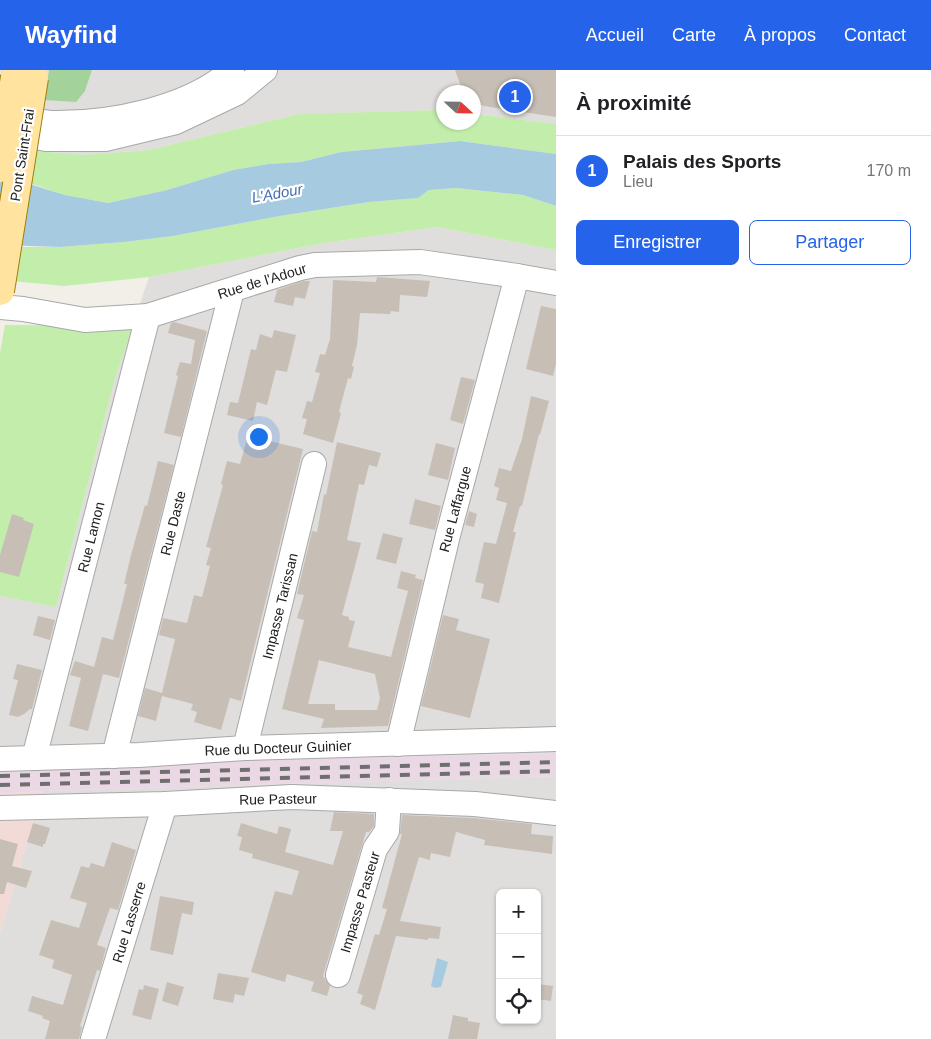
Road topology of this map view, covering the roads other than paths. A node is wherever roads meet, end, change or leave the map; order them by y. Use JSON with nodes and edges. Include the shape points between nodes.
{"nodes":[{"id":1,"x":232,"y":70,"type":"edge"},
{"id":2,"x":265,"y":70,"type":"edge"},
{"id":3,"x":0,"y":114,"type":"edge"},
{"id":4,"x":0,"y":131,"type":"edge"},
{"id":5,"x":0,"y":168,"type":"edge"},
{"id":6,"x":517,"y":276,"type":"junction"},
{"id":7,"x":556,"y":283,"type":"edge"},
{"id":8,"x":232,"y":290,"type":"junction"},
{"id":9,"x":0,"y":291,"type":"edge"},
{"id":10,"x":0,"y":307,"type":"edge"},
{"id":11,"x":148,"y":316,"type":"junction"},
{"id":12,"x":314,"y":464,"type":"dead end"},
{"id":13,"x":556,"y":739,"type":"edge"},
{"id":14,"x":398,"y":744,"type":"junction"},
{"id":15,"x":245,"y":748,"type":"junction"},
{"id":16,"x":114,"y":756,"type":"junction"},
{"id":17,"x":34,"y":758,"type":"junction"},
{"id":18,"x":0,"y":759,"type":"edge"},
{"id":19,"x":389,"y":800,"type":"junction"},
{"id":20,"x":165,"y":804,"type":"junction"},
{"id":21,"x":0,"y":808,"type":"edge"},
{"id":22,"x":556,"y":813,"type":"edge"},
{"id":23,"x":338,"y":975,"type":"dead end"},
{"id":24,"x":93,"y":1039,"type":"edge"}],
"edges":[{"from":1,"to":3,"type":"street","via":[[173,104],[106,120],[49,123]]},
{"from":2,"to":4,"type":"street","via":[[237,93],[176,122],[114,137],[46,139]]},
{"from":5,"to":9,"type":"main road","name":"Pont Saint-Frai","bridge":true,"via":[[25,77]]},
{"from":6,"to":7,"type":"street","name":"Rue de l'Adour"},
{"from":6,"to":8,"type":"street","name":"Rue de l'Adour","via":[[420,262],[315,265]]},
{"from":6,"to":14,"type":"street","name":"Rue Laffargue","via":[[448,535]]},
{"from":8,"to":11,"type":"street","name":"Rue de l'Adour"},
{"from":8,"to":16,"type":"street","name":"Rue Daste"},
{"from":10,"to":11,"type":"street","name":"Rue de l'Adour","via":[[85,320]]},
{"from":11,"to":17,"type":"street","name":"Rue Lamon"},
{"from":12,"to":15,"type":"street","name":"Impasse Tarissan"},
{"from":13,"to":14,"type":"street","name":"Rue du Docteur Guinier"},
{"from":14,"to":15,"type":"street","name":"Rue du Docteur Guinier"},
{"from":15,"to":16,"type":"street","name":"Rue du Docteur Guinier"},
{"from":16,"to":17,"type":"street","name":"Rue du Docteur Guinier"},
{"from":17,"to":18,"type":"street","name":"Rue du Docteur Guinier"},
{"from":19,"to":20,"type":"street","name":"Rue Pasteur","via":[[292,797]]},
{"from":19,"to":22,"type":"street","name":"Rue Pasteur","via":[[475,804]]},
{"from":19,"to":23,"type":"street","name":"Impasse Pasteur","via":[[387,831],[375,849]]},
{"from":20,"to":21,"type":"street","name":"Rue Pasteur"},
{"from":20,"to":24,"type":"street","name":"Rue Lasserre"}]}
